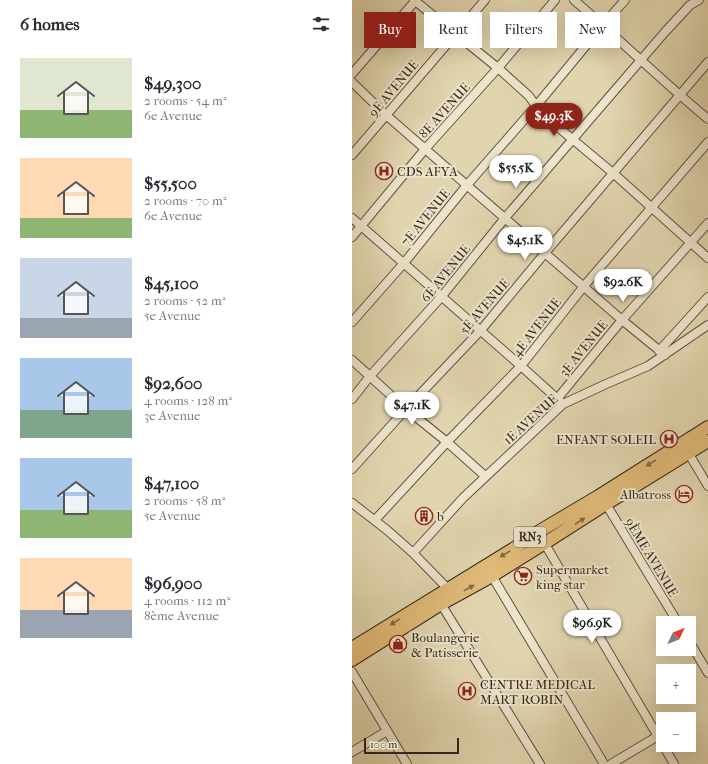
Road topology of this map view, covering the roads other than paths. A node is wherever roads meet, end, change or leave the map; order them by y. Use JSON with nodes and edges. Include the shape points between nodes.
{"nodes":[{"id":1,"x":415,"y":0,"type":"edge"},
{"id":2,"x":484,"y":0,"type":"edge"},
{"id":3,"x":555,"y":0,"type":"edge"},
{"id":4,"x":574,"y":0,"type":"edge"},
{"id":5,"x":625,"y":0,"type":"edge"},
{"id":6,"x":699,"y":0,"type":"edge"},
{"id":7,"x":429,"y":12,"type":"edge"},
{"id":8,"x":474,"y":12,"type":"edge"},
{"id":9,"x":588,"y":12,"type":"edge"},
{"id":10,"x":614,"y":12,"type":"edge"},
{"id":11,"x":620,"y":41,"type":"edge"},
{"id":12,"x":443,"y":48,"type":"edge"},
{"id":13,"x":473,"y":48,"type":"edge"},
{"id":14,"x":584,"y":48,"type":"edge"},
{"id":15,"x":641,"y":60,"type":"junction"},
{"id":16,"x":708,"y":62,"type":"edge"},
{"id":17,"x":498,"y":68,"type":"junction"},
{"id":18,"x":352,"y":74,"type":"edge"},
{"id":19,"x":352,"y":82,"type":"edge"},
{"id":20,"x":679,"y":95,"type":"junction"},
{"id":21,"x":536,"y":106,"type":"junction"},
{"id":22,"x":386,"y":115,"type":"junction"},
{"id":23,"x":708,"y":119,"type":"edge"},
{"id":24,"x":572,"y":140,"type":"junction"},
{"id":25,"x":708,"y":142,"type":"edge"},
{"id":26,"x":425,"y":149,"type":"junction"},
{"id":27,"x":352,"y":155,"type":"edge"},
{"id":28,"x":613,"y":173,"type":"junction"},
{"id":29,"x":467,"y":184,"type":"junction"},
{"id":30,"x":651,"y":208,"type":"junction"},
{"id":31,"x":352,"y":218,"type":"edge"},
{"id":32,"x":505,"y":218,"type":"junction"},
{"id":33,"x":708,"y":224,"type":"edge"},
{"id":34,"x":361,"y":226,"type":"junction"},
{"id":35,"x":352,"y":237,"type":"edge"},
{"id":36,"x":691,"y":244,"type":"junction"},
{"id":37,"x":545,"y":253,"type":"junction"},
{"id":38,"x":708,"y":258,"type":"edge"},
{"id":39,"x":404,"y":263,"type":"junction"},
{"id":40,"x":584,"y":286,"type":"junction"},
{"id":41,"x":442,"y":296,"type":"junction"},
{"id":42,"x":708,"y":296,"type":"edge"},
{"id":43,"x":622,"y":320,"type":"junction"},
{"id":44,"x":352,"y":322,"type":"edge"},
{"id":45,"x":708,"y":325,"type":"edge"},
{"id":46,"x":481,"y":330,"type":"junction"},
{"id":47,"x":662,"y":353,"type":"junction"},
{"id":48,"x":352,"y":360,"type":"edge"},
{"id":49,"x":521,"y":366,"type":"junction"},
{"id":50,"x":370,"y":376,"type":"junction"},
{"id":51,"x":352,"y":399,"type":"edge"},
{"id":52,"x":560,"y":401,"type":"junction"},
{"id":53,"x":406,"y":409,"type":"junction"},
{"id":54,"x":708,"y":427,"type":"edge"},
{"id":55,"x":708,"y":441,"type":"edge"},
{"id":56,"x":447,"y":442,"type":"junction"},
{"id":57,"x":685,"y":448,"type":"junction"},
{"id":58,"x":352,"y":469,"type":"edge"},
{"id":59,"x":485,"y":476,"type":"junction"},
{"id":60,"x":708,"y":486,"type":"edge"},
{"id":61,"x":352,"y":503,"type":"edge"},
{"id":62,"x":606,"y":504,"type":"junction"},
{"id":63,"x":375,"y":520,"type":"junction"},
{"id":64,"x":538,"y":532,"type":"junction"},
{"id":65,"x":545,"y":543,"type":"junction"},
{"id":66,"x":413,"y":552,"type":"junction"},
{"id":67,"x":492,"y":576,"type":"junction"},
{"id":68,"x":451,"y":593,"type":"junction"},
{"id":69,"x":441,"y":604,"type":"junction"},
{"id":70,"x":674,"y":616,"type":"edge"},
{"id":71,"x":352,"y":648,"type":"edge"},
{"id":72,"x":696,"y":653,"type":"edge"},
{"id":73,"x":352,"y":660,"type":"edge"},
{"id":74,"x":352,"y":672,"type":"edge"},
{"id":75,"x":708,"y":673,"type":"edge"},
{"id":76,"x":387,"y":730,"type":"junction"},
{"id":77,"x":656,"y":733,"type":"edge"},
{"id":78,"x":656,"y":737,"type":"edge"},
{"id":79,"x":352,"y":752,"type":"edge"},
{"id":80,"x":667,"y":752,"type":"edge"},
{"id":81,"x":407,"y":764,"type":"edge"},
{"id":82,"x":540,"y":764,"type":"edge"},
{"id":83,"x":604,"y":764,"type":"edge"},
{"id":84,"x":611,"y":764,"type":"edge"},
{"id":85,"x":674,"y":764,"type":"edge"}],
"edges":[{"from":1,"to":7,"type":"street"},
{"from":1,"to":18,"type":"street"},
{"from":2,"to":8,"type":"street","name":"9E AVENUE"},
{"from":3,"to":17,"type":"street","name":"8E AVENUE"},
{"from":4,"to":9,"type":"street"},
{"from":5,"to":10,"type":"street","name":"7E AVENUE"},
{"from":6,"to":15,"type":"street","name":"6E AVENUE","via":[[690,5]]},
{"from":11,"to":15,"type":"street"},
{"from":12,"to":22,"type":"street","name":"9E AVENUE"},
{"from":13,"to":17,"type":"street"},
{"from":14,"to":21,"type":"street","name":"7E AVENUE"},
{"from":15,"to":20,"type":"street"},
{"from":15,"to":24,"type":"street","name":"6E AVENUE"},
{"from":16,"to":20,"type":"street","name":"5E AVENUE"},
{"from":17,"to":21,"type":"street","via":[[529,96]]},
{"from":17,"to":26,"type":"street","name":"8E AVENUE"},
{"from":19,"to":22,"type":"street"},
{"from":20,"to":23,"type":"street"},
{"from":20,"to":28,"type":"street","name":"5E AVENUE"},
{"from":21,"to":24,"type":"street"},
{"from":21,"to":29,"type":"street","name":"7E AVENUE"},
{"from":22,"to":26,"type":"street"},
{"from":22,"to":27,"type":"street","name":"9E AVENUE"},
{"from":24,"to":28,"type":"street"},
{"from":24,"to":32,"type":"street","name":"6E AVENUE"},
{"from":25,"to":30,"type":"street","name":"4E AVENUE"},
{"from":26,"to":29,"type":"street"},
{"from":26,"to":34,"type":"street","name":"8E AVENUE"},
{"from":28,"to":30,"type":"street"},
{"from":28,"to":37,"type":"street","name":"5E AVENUE"},
{"from":29,"to":32,"type":"street"},
{"from":29,"to":39,"type":"street","name":"7E AVENUE"},
{"from":30,"to":36,"type":"street"},
{"from":30,"to":40,"type":"street","name":"4E AVENUE"},
{"from":31,"to":34,"type":"street"},
{"from":32,"to":37,"type":"street"},
{"from":32,"to":41,"type":"street","name":"6E AVENUE"},
{"from":33,"to":36,"type":"street","name":"3E AVENUE"},
{"from":34,"to":35,"type":"street","name":"8E AVENUE"},
{"from":34,"to":39,"type":"street"},
{"from":36,"to":38,"type":"street"},
{"from":36,"to":43,"type":"street","name":"3E AVENUE"},
{"from":37,"to":40,"type":"street"},
{"from":37,"to":46,"type":"street","name":"5E AVENUE"},
{"from":39,"to":41,"type":"street"},
{"from":39,"to":44,"type":"street","name":"7E AVENUE"},
{"from":40,"to":43,"type":"street"},
{"from":40,"to":49,"type":"street","name":"4E AVENUE"},
{"from":41,"to":46,"type":"street"},
{"from":41,"to":50,"type":"street","name":"6E AVENUE"},
{"from":42,"to":47,"type":"street"},
{"from":43,"to":47,"type":"street"},
{"from":43,"to":52,"type":"street","name":"3E AVENUE"},
{"from":45,"to":47,"type":"street","name":"1E AVENUE"},
{"from":46,"to":49,"type":"street"},
{"from":46,"to":53,"type":"street","name":"5E AVENUE"},
{"from":47,"to":52,"type":"street","name":"1E AVENUE","via":[[648,366]]},
{"from":48,"to":50,"type":"street"},
{"from":49,"to":52,"type":"street"},
{"from":49,"to":56,"type":"street","name":"4E AVENUE"},
{"from":50,"to":51,"type":"street","name":"6E AVENUE"},
{"from":50,"to":53,"type":"street"},
{"from":52,"to":59,"type":"street","name":"1E AVENUE"},
{"from":53,"to":56,"type":"street"},
{"from":53,"to":58,"type":"street","name":"5E AVENUE"},
{"from":54,"to":57,"type":"highway","number":"RN3"},
{"from":55,"to":57,"type":"highway","number":"RN3"},
{"from":56,"to":59,"type":"street"},
{"from":56,"to":63,"type":"street","name":"4E AVENUE"},
{"from":57,"to":60,"type":"street"},
{"from":57,"to":62,"type":"highway","number":"RN3"},
{"from":57,"to":64,"type":"highway","number":"RN3","one_way":true},
{"from":59,"to":66,"type":"street","name":"1E AVENUE"},
{"from":61,"to":63,"type":"street"},
{"from":65,"to":62,"type":"highway","number":"RN3","one_way":true},
{"from":62,"to":70,"type":"street","name":"9ÈME AVENUE"},
{"from":63,"to":66,"type":"street"},
{"from":64,"to":65,"type":"street"},
{"from":64,"to":68,"type":"highway","number":"RN3","one_way":true},
{"from":65,"to":67,"type":"highway","number":"RN3"},
{"from":65,"to":77,"type":"street"},
{"from":66,"to":68,"type":"street"},
{"from":68,"to":67,"type":"highway","number":"RN3","one_way":true},
{"from":67,"to":83,"type":"street"},
{"from":68,"to":69,"type":"highway","number":"RN3"},
{"from":68,"to":71,"type":"highway","number":"RN3","one_way":true},
{"from":69,"to":73,"type":"highway","number":"RN3"},
{"from":69,"to":82,"type":"street"},
{"from":72,"to":75,"type":"street"},
{"from":74,"to":76,"type":"street"},
{"from":76,"to":79,"type":"street"},
{"from":76,"to":81,"type":"street"},
{"from":78,"to":84,"type":"street"},
{"from":80,"to":85,"type":"street"}]}
